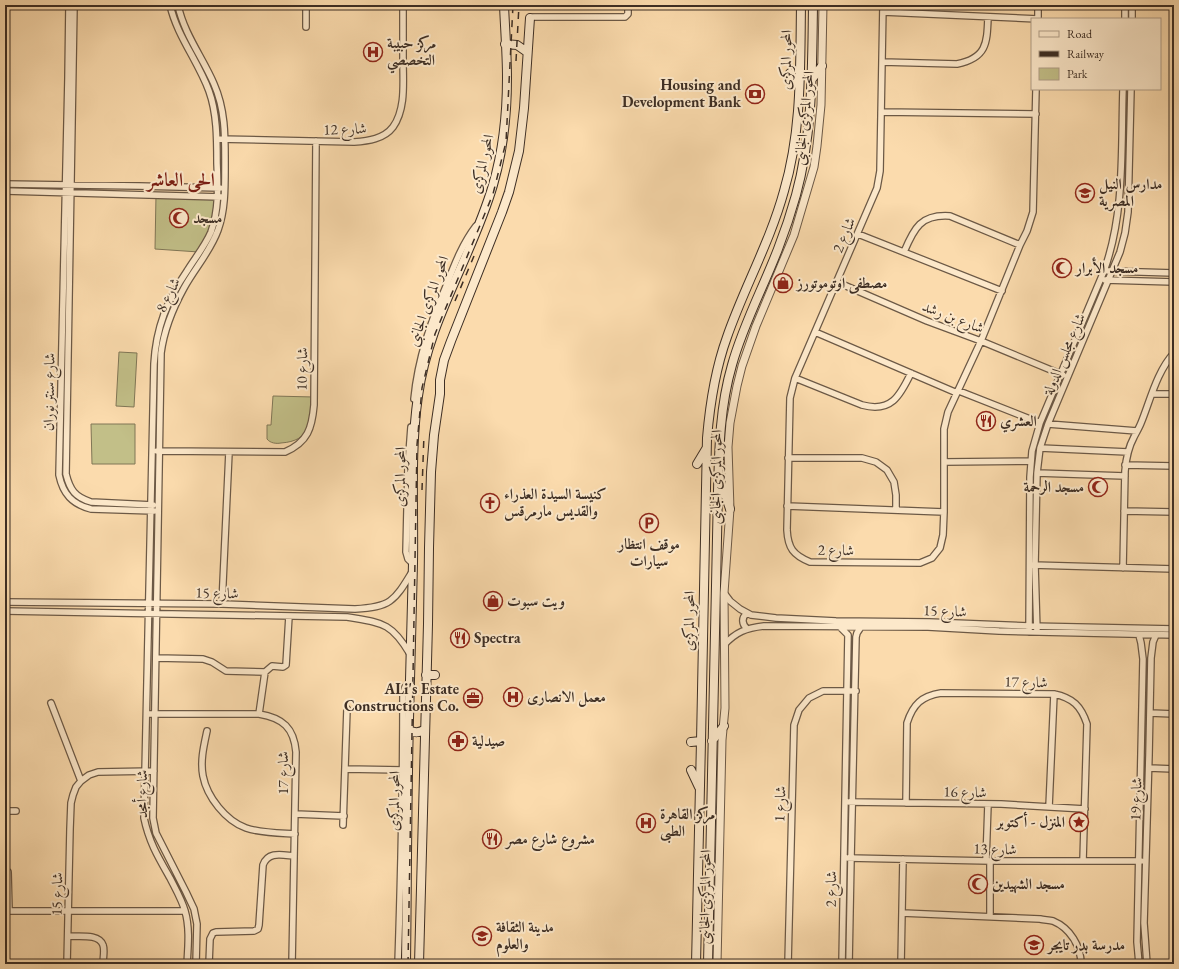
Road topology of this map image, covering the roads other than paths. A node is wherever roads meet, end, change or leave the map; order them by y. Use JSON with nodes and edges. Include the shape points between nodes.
{"nodes":[{"id":1,"x":69,"y":5,"type":"edge"},
{"id":2,"x":74,"y":5,"type":"edge"},
{"id":3,"x":170,"y":5,"type":"edge"},
{"id":4,"x":178,"y":5,"type":"edge"},
{"id":5,"x":306,"y":5,"type":"edge"},
{"id":6,"x":403,"y":5,"type":"edge"},
{"id":7,"x":504,"y":5,"type":"edge"},
{"id":8,"x":628,"y":5,"type":"edge"},
{"id":9,"x":801,"y":5,"type":"edge"},
{"id":10,"x":813,"y":5,"type":"edge"},
{"id":11,"x":823,"y":5,"type":"edge"},
{"id":12,"x":883,"y":5,"type":"edge"},
{"id":13,"x":1038,"y":5,"type":"edge"},
{"id":14,"x":1125,"y":5,"type":"edge"},
{"id":15,"x":1132,"y":5,"type":"edge"},
{"id":16,"x":883,"y":12,"type":"junction"},
{"id":17,"x":988,"y":17,"type":"junction"},
{"id":18,"x":530,"y":18,"type":"joint"},
{"id":19,"x":1038,"y":18,"type":"edge"},
{"id":20,"x":1125,"y":18,"type":"edge"},
{"id":21,"x":1132,"y":18,"type":"edge"},
{"id":22,"x":1031,"y":19,"type":"edge"},
{"id":23,"x":306,"y":27,"type":"dead end"},
{"id":24,"x":505,"y":44,"type":"junction"},
{"id":25,"x":527,"y":52,"type":"junction"},
{"id":26,"x":882,"y":62,"type":"junction"},
{"id":27,"x":822,"y":66,"type":"junction"},
{"id":28,"x":790,"y":74,"type":"dead end"},
{"id":29,"x":812,"y":79,"type":"junction"},
{"id":30,"x":799,"y":86,"type":"junction"},
{"id":31,"x":1036,"y":90,"type":"edge"},
{"id":32,"x":1123,"y":90,"type":"edge"},
{"id":33,"x":1131,"y":90,"type":"edge"},
{"id":34,"x":881,"y":112,"type":"junction"},
{"id":35,"x":1036,"y":114,"type":"junction"},
{"id":36,"x":1122,"y":135,"type":"junction"},
{"id":37,"x":1130,"y":135,"type":"junction"},
{"id":38,"x":217,"y":139,"type":"junction"},
{"id":39,"x":225,"y":139,"type":"junction"},
{"id":40,"x":316,"y":141,"type":"junction"},
{"id":41,"x":5,"y":184,"type":"edge"},
{"id":42,"x":68,"y":184,"type":"junction"},
{"id":43,"x":218,"y":188,"type":"junction"},
{"id":44,"x":225,"y":188,"type":"junction"},
{"id":45,"x":5,"y":192,"type":"edge"},
{"id":46,"x":68,"y":193,"type":"junction"},
{"id":47,"x":217,"y":196,"type":"junction"},
{"id":48,"x":224,"y":197,"type":"junction"},
{"id":49,"x":858,"y":234,"type":"junction"},
{"id":50,"x":1020,"y":245,"type":"junction"},
{"id":51,"x":904,"y":252,"type":"junction"},
{"id":52,"x":768,"y":271,"type":"junction"},
{"id":53,"x":1104,"y":271,"type":"junction"},
{"id":54,"x":1112,"y":272,"type":"junction"},
{"id":55,"x":1174,"y":273,"type":"edge"},
{"id":56,"x":1100,"y":280,"type":"junction"},
{"id":57,"x":1108,"y":280,"type":"junction"},
{"id":58,"x":837,"y":282,"type":"junction"},
{"id":59,"x":1174,"y":282,"type":"edge"},
{"id":60,"x":749,"y":283,"type":"junction"},
{"id":61,"x":1002,"y":291,"type":"junction"},
{"id":62,"x":755,"y":301,"type":"junction"},
{"id":63,"x":737,"y":312,"type":"junction"},
{"id":64,"x":815,"y":332,"type":"junction"},
{"id":65,"x":981,"y":341,"type":"junction"},
{"id":66,"x":1174,"y":353,"type":"edge"},
{"id":67,"x":911,"y":373,"type":"junction"},
{"id":68,"x":1060,"y":374,"type":"junction"},
{"id":69,"x":1068,"y":377,"type":"junction"},
{"id":70,"x":795,"y":378,"type":"junction"},
{"id":71,"x":958,"y":392,"type":"junction"},
{"id":72,"x":1153,"y":394,"type":"junction"},
{"id":73,"x":1174,"y":394,"type":"edge"},
{"id":74,"x":1040,"y":424,"type":"junction"},
{"id":75,"x":1048,"y":424,"type":"junction"},
{"id":76,"x":1137,"y":431,"type":"junction"},
{"id":77,"x":1040,"y":448,"type":"junction"},
{"id":78,"x":706,"y":449,"type":"junction"},
{"id":79,"x":152,"y":451,"type":"junction"},
{"id":80,"x":160,"y":451,"type":"junction"},
{"id":81,"x":228,"y":452,"type":"junction"},
{"id":82,"x":1128,"y":452,"type":"junction"},
{"id":83,"x":788,"y":458,"type":"junction"},
{"id":84,"x":1031,"y":461,"type":"junction"},
{"id":85,"x":944,"y":462,"type":"junction"},
{"id":86,"x":697,"y":464,"type":"dead end"},
{"id":87,"x":1126,"y":465,"type":"junction"},
{"id":88,"x":1174,"y":466,"type":"edge"},
{"id":89,"x":718,"y":475,"type":"junction"},
{"id":90,"x":1037,"y":475,"type":"junction"},
{"id":91,"x":1125,"y":476,"type":"junction"},
{"id":92,"x":1030,"y":477,"type":"junction"},
{"id":93,"x":787,"y":506,"type":"junction"},
{"id":94,"x":151,"y":508,"type":"junction"},
{"id":95,"x":159,"y":508,"type":"junction"},
{"id":96,"x":730,"y":509,"type":"junction"},
{"id":97,"x":896,"y":510,"type":"junction"},
{"id":98,"x":1124,"y":511,"type":"junction"},
{"id":99,"x":944,"y":512,"type":"junction"},
{"id":100,"x":1174,"y":512,"type":"edge"},
{"id":101,"x":1032,"y":565,"type":"junction"},
{"id":102,"x":413,"y":568,"type":"junction"},
{"id":103,"x":1123,"y":568,"type":"junction"},
{"id":104,"x":1174,"y":569,"type":"edge"},
{"id":105,"x":724,"y":593,"type":"junction"},
{"id":106,"x":5,"y":602,"type":"edge"},
{"id":107,"x":149,"y":604,"type":"junction"},
{"id":108,"x":157,"y":604,"type":"junction"},
{"id":109,"x":222,"y":604,"type":"junction"},
{"id":110,"x":5,"y":611,"type":"edge"},
{"id":111,"x":149,"y":613,"type":"junction"},
{"id":112,"x":747,"y":613,"type":"junction"},
{"id":113,"x":157,"y":614,"type":"junction"},
{"id":114,"x":289,"y":616,"type":"junction"},
{"id":115,"x":880,"y":624,"type":"junction"},
{"id":116,"x":840,"y":627,"type":"junction"},
{"id":117,"x":861,"y":627,"type":"junction"},
{"id":118,"x":747,"y":629,"type":"junction"},
{"id":119,"x":1029,"y":629,"type":"junction"},
{"id":120,"x":1037,"y":629,"type":"junction"},
{"id":121,"x":1174,"y":629,"type":"edge"},
{"id":122,"x":1139,"y":635,"type":"junction"},
{"id":123,"x":1156,"y":635,"type":"junction"},
{"id":124,"x":1174,"y":635,"type":"edge"},
{"id":125,"x":724,"y":645,"type":"junction"},
{"id":126,"x":410,"y":655,"type":"junction"},
{"id":127,"x":156,"y":658,"type":"junction"},
{"id":128,"x":265,"y":672,"type":"junction"},
{"id":129,"x":410,"y":682,"type":"junction"},
{"id":130,"x":847,"y":691,"type":"junction"},
{"id":131,"x":856,"y":691,"type":"junction"},
{"id":132,"x":1054,"y":694,"type":"junction"},
{"id":133,"x":51,"y":703,"type":"dead end"},
{"id":134,"x":347,"y":709,"type":"dead end"},
{"id":135,"x":1150,"y":713,"type":"junction"},
{"id":136,"x":147,"y":714,"type":"junction"},
{"id":137,"x":155,"y":714,"type":"junction"},
{"id":138,"x":259,"y":714,"type":"junction"},
{"id":139,"x":1174,"y":714,"type":"edge"},
{"id":140,"x":724,"y":726,"type":"junction"},
{"id":141,"x":425,"y":729,"type":"junction"},
{"id":142,"x":409,"y":730,"type":"junction"},
{"id":143,"x":207,"y":731,"type":"dead end"},
{"id":144,"x":701,"y":741,"type":"junction"},
{"id":145,"x":712,"y":741,"type":"junction"},
{"id":146,"x":691,"y":742,"type":"dead end"},
{"id":147,"x":1141,"y":742,"type":"junction"},
{"id":148,"x":1150,"y":742,"type":"junction"},
{"id":149,"x":1149,"y":768,"type":"junction"},
{"id":150,"x":345,"y":769,"type":"junction"},
{"id":151,"x":1174,"y":769,"type":"edge"},
{"id":152,"x":403,"y":770,"type":"junction"},
{"id":153,"x":691,"y":770,"type":"dead end"},
{"id":154,"x":145,"y":771,"type":"junction"},
{"id":155,"x":154,"y":771,"type":"junction"},
{"id":156,"x":81,"y":781,"type":"junction"},
{"id":157,"x":700,"y":789,"type":"junction"},
{"id":158,"x":844,"y":802,"type":"junction"},
{"id":159,"x":852,"y":802,"type":"junction"},
{"id":160,"x":906,"y":803,"type":"junction"},
{"id":161,"x":988,"y":804,"type":"junction"},
{"id":162,"x":1049,"y":807,"type":"junction"},
{"id":163,"x":1085,"y":809,"type":"junction"},
{"id":164,"x":5,"y":811,"type":"edge"},
{"id":165,"x":16,"y":811,"type":"dead end"},
{"id":166,"x":295,"y":814,"type":"junction"},
{"id":167,"x":344,"y":816,"type":"junction"},
{"id":168,"x":343,"y":825,"type":"dead end"},
{"id":169,"x":295,"y":834,"type":"junction"},
{"id":170,"x":294,"y":856,"type":"junction"},
{"id":171,"x":843,"y":858,"type":"junction"},
{"id":172,"x":850,"y":858,"type":"junction"},
{"id":173,"x":904,"y":860,"type":"junction"},
{"id":174,"x":988,"y":861,"type":"junction"},
{"id":175,"x":1084,"y":861,"type":"junction"},
{"id":176,"x":1139,"y":861,"type":"junction"},
{"id":177,"x":1146,"y":861,"type":"junction"},
{"id":178,"x":8,"y":872,"type":"dead end"},
{"id":179,"x":688,"y":908,"type":"dead end"},
{"id":180,"x":697,"y":909,"type":"junction"},
{"id":181,"x":7,"y":911,"type":"edge"},
{"id":182,"x":69,"y":911,"type":"junction"},
{"id":183,"x":185,"y":911,"type":"junction"},
{"id":184,"x":710,"y":913,"type":"junction"},
{"id":185,"x":902,"y":913,"type":"junction"},
{"id":186,"x":990,"y":916,"type":"junction"},
{"id":187,"x":697,"y":922,"type":"junction"},
{"id":188,"x":68,"y":936,"type":"junction"},
{"id":189,"x":708,"y":948,"type":"junction"},
{"id":190,"x":696,"y":960,"type":"edge"},
{"id":191,"x":67,"y":964,"type":"edge"},
{"id":192,"x":103,"y":964,"type":"edge"},
{"id":193,"x":187,"y":964,"type":"edge"},
{"id":194,"x":196,"y":964,"type":"edge"},
{"id":195,"x":209,"y":964,"type":"edge"},
{"id":196,"x":292,"y":964,"type":"edge"},
{"id":197,"x":398,"y":964,"type":"edge"},
{"id":198,"x":406,"y":964,"type":"edge"},
{"id":199,"x":419,"y":964,"type":"edge"},
{"id":200,"x":708,"y":964,"type":"edge"},
{"id":201,"x":717,"y":964,"type":"edge"},
{"id":202,"x":788,"y":964,"type":"edge"},
{"id":203,"x":842,"y":964,"type":"edge"},
{"id":204,"x":849,"y":964,"type":"edge"},
{"id":205,"x":901,"y":964,"type":"edge"},
{"id":206,"x":1081,"y":964,"type":"edge"},
{"id":207,"x":1139,"y":964,"type":"edge"},
{"id":208,"x":1147,"y":964,"type":"edge"}],
"edges":[{"from":1,"to":42,"type":"street"},
{"from":2,"to":42,"type":"street"},
{"from":3,"to":38,"type":"street","name":"شارع 8","via":[[178,31],[209,91]]},
{"from":4,"to":39,"type":"street","name":"شارع 8","via":[[183,22],[218,94],[224,116]]},
{"from":5,"to":23,"type":"street"},
{"from":6,"to":40,"type":"street","name":"شارع 12","via":[[402,100],[398,119],[392,128],[375,140]]},
{"from":7,"to":24,"type":"main road","name":"المحور المركزى"},
{"from":8,"to":18,"type":"street","via":[[628,14],[625,17]]},
{"from":9,"to":30,"type":"main road","name":"المحور المركزى"},
{"from":10,"to":29,"type":"main road","name":"المحور المركزى"},
{"from":11,"to":27,"type":"street","name":"المحور المركزى الجانبى"},
{"from":12,"to":16,"type":"street","name":"شارع 2"},
{"from":13,"to":19,"type":"street"},
{"from":14,"to":20,"type":"street"},
{"from":15,"to":21,"type":"street"},
{"from":16,"to":17,"type":"street"},
{"from":16,"to":26,"type":"street","name":"شارع 2"},
{"from":17,"to":22,"type":"street"},
{"from":17,"to":26,"type":"street","via":[[987,40],[983,50],[967,62]]},
{"from":18,"to":25,"type":"main road","name":"المحور المركزى"},
{"from":24,"to":25,"type":"main road","via":[[517,45]]},
{"from":24,"to":102,"type":"main road","name":"المحور المركزى","via":[[507,80],[498,169],[481,219],[441,313],[430,345],[417,401]]},
{"from":25,"to":141,"type":"main road","name":"المحور المركزى","via":[[522,130],[510,188],[452,336],[441,375],[431,472],[428,624],[430,675]]},
{"from":26,"to":34,"type":"street","name":"شارع 2"},
{"from":27,"to":29,"type":"main road"},
{"from":27,"to":96,"type":"street","name":"المحور المركزى الجانبى","via":[[814,167],[794,235],[748,346],[737,386],[728,447]]},
{"from":28,"to":30,"type":"main road"},
{"from":29,"to":52,"type":"main road","name":"المحور المركزى","via":[[808,138],[798,187],[788,222]]},
{"from":30,"to":60,"type":"main road","name":"المحور المركزى","via":[[796,136],[785,190],[766,245]]},
{"from":31,"to":35,"type":"street","name":"شارع 2"},
{"from":32,"to":36,"type":"street","name":"شارع مجلس الدولة"},
{"from":33,"to":37,"type":"street","name":"شارع مجلس الدولة"},
{"from":34,"to":35,"type":"street"},
{"from":34,"to":49,"type":"street","name":"شارع 2","via":[[879,179]]},
{"from":35,"to":50,"type":"street","name":"شارع 2","via":[[1033,212]]},
{"from":36,"to":37,"type":"street"},
{"from":36,"to":53,"type":"street","name":"شارع مجلس الدولة","via":[[1119,210]]},
{"from":37,"to":54,"type":"street","name":"شارع مجلس الدولة","via":[[1128,212],[1120,252]]},
{"from":38,"to":39,"type":"street","name":"شارع 12"},
{"from":38,"to":43,"type":"street","name":"شارع 8"},
{"from":39,"to":40,"type":"street","name":"شارع 12"},
{"from":39,"to":44,"type":"street","name":"شارع 8"},
{"from":40,"to":81,"type":"street","name":"شارع 10","via":[[312,424],[302,442],[285,452]]},
{"from":41,"to":42,"type":"street"},
{"from":42,"to":43,"type":"street"},
{"from":42,"to":46,"type":"street","name":"شارع سنتر نوران"},
{"from":43,"to":44,"type":"street"},
{"from":43,"to":47,"type":"street","name":"شارع 8"},
{"from":44,"to":48,"type":"street","name":"شارع 8"},
{"from":45,"to":46,"type":"street"},
{"from":46,"to":47,"type":"street"},
{"from":46,"to":94,"type":"street","name":"شارع سنتر نوران","via":[[66,474],[72,490],[84,500]]},
{"from":47,"to":48,"type":"street"},
{"from":47,"to":79,"type":"street","name":"شارع 8","via":[[211,232],[178,285],[159,327],[154,364]]},
{"from":48,"to":80,"type":"street","name":"شارع 8","via":[[222,216],[214,240],[184,288],[166,328],[161,353]]},
{"from":49,"to":51,"type":"street"},
{"from":49,"to":58,"type":"street","name":"شارع 2"},
{"from":50,"to":51,"type":"street","via":[[950,216],[940,216],[922,222],[911,236]]},
{"from":50,"to":61,"type":"street","name":"شارع 2"},
{"from":51,"to":61,"type":"street"},
{"from":52,"to":60,"type":"main road","via":[[756,286],[752,287]]},
{"from":52,"to":62,"type":"main road","name":"المحور المركزى"},
{"from":53,"to":54,"type":"street"},
{"from":53,"to":56,"type":"street","name":"شارع مجلس الدولة"},
{"from":54,"to":55,"type":"street"},
{"from":54,"to":57,"type":"street","name":"شارع مجلس الدولة"},
{"from":56,"to":57,"type":"street"},
{"from":56,"to":68,"type":"street","name":"شارع مجلس الدولة"},
{"from":57,"to":59,"type":"street"},
{"from":57,"to":69,"type":"street","name":"شارع مجلس الدولة"},
{"from":58,"to":64,"type":"street","name":"شارع 2"},
{"from":58,"to":65,"type":"street","name":"شارع بن رشد"},
{"from":60,"to":63,"type":"main road","name":"المحور المركزى"},
{"from":61,"to":65,"type":"street","name":"شارع 2"},
{"from":62,"to":63,"type":"main road","via":[[753,297],[748,297]]},
{"from":62,"to":89,"type":"main road","name":"المحور المركزى","via":[[735,354],[726,389],[721,414]]},
{"from":63,"to":78,"type":"main road","name":"المحور المركزى","via":[[719,361],[713,386]]},
{"from":64,"to":67,"type":"street"},
{"from":64,"to":70,"type":"street","name":"شارع 2"},
{"from":65,"to":68,"type":"street","name":"شارع بن رشد"},
{"from":65,"to":71,"type":"street","name":"شارع 2"},
{"from":66,"to":72,"type":"street","via":[[1167,360]]},
{"from":67,"to":70,"type":"street","via":[[896,399],[880,407],[862,405]]},
{"from":67,"to":71,"type":"street"},
{"from":68,"to":69,"type":"street","name":"شارع بن رشد"},
{"from":68,"to":74,"type":"street","name":"شارع مجلس الدولة"},
{"from":69,"to":75,"type":"street","name":"شارع مجلس الدولة"},
{"from":70,"to":83,"type":"street","name":"شارع 2","via":[[790,398]]},
{"from":71,"to":74,"type":"street"},
{"from":71,"to":85,"type":"street","name":"شارع 2","via":[[946,420]]},
{"from":72,"to":73,"type":"street"},
{"from":72,"to":76,"type":"street"},
{"from":74,"to":84,"type":"street","name":"شارع مجلس الدولة"},
{"from":75,"to":76,"type":"street"},
{"from":75,"to":77,"type":"street","name":"شارع مجلس الدولة"},
{"from":76,"to":82,"type":"street"},
{"from":77,"to":82,"type":"street"},
{"from":77,"to":90,"type":"street","name":"شارع مجلس الدولة"},
{"from":78,"to":86,"type":"main road"},
{"from":78,"to":144,"type":"main road","name":"المحور المركزى"},
{"from":79,"to":80,"type":"street","name":"شارع 10"},
{"from":79,"to":94,"type":"street","name":"شارع 8"},
{"from":80,"to":81,"type":"street","name":"شارع 10"},
{"from":80,"to":95,"type":"street","name":"شارع 8"},
{"from":81,"to":109,"type":"street"},
{"from":82,"to":87,"type":"street"},
{"from":83,"to":93,"type":"street","name":"شارع 2"},
{"from":83,"to":97,"type":"street","via":[[862,458],[876,462],[887,470],[894,482]]},
{"from":84,"to":85,"type":"street"},
{"from":84,"to":92,"type":"street","name":"شارع مجلس الدولة"},
{"from":85,"to":99,"type":"street","name":"شارع 2"},
{"from":87,"to":88,"type":"street"},
{"from":87,"to":91,"type":"street"},
{"from":89,"to":96,"type":"main road"},
{"from":89,"to":145,"type":"main road","name":"المحور المركزى"},
{"from":90,"to":91,"type":"street"},
{"from":90,"to":92,"type":"street"},
{"from":90,"to":101,"type":"street","name":"شارع مجلس الدولة"},
{"from":91,"to":98,"type":"street"},
{"from":92,"to":101,"type":"street","name":"شارع مجلس الدولة"},
{"from":93,"to":97,"type":"street"},
{"from":93,"to":99,"type":"street","name":"شارع 2","via":[[787,541],[792,551],[810,562],[920,563],[932,558],[940,548]]},
{"from":94,"to":95,"type":"street","name":"شارع سنتر نوران"},
{"from":94,"to":107,"type":"street","name":"شارع 8"},
{"from":95,"to":108,"type":"street","name":"شارع 8"},
{"from":96,"to":105,"type":"street","name":"المحور المركزى الجانبى"},
{"from":97,"to":99,"type":"street"},
{"from":98,"to":100,"type":"street"},
{"from":98,"to":103,"type":"street"},
{"from":101,"to":103,"type":"street"},
{"from":101,"to":119,"type":"street","name":"شارع مجلس الدولة"},
{"from":101,"to":120,"type":"street","name":"شارع مجلس الدولة"},
{"from":102,"to":109,"type":"street","name":"شارع 15","via":[[396,596],[389,602],[373,608]]},
{"from":102,"to":126,"type":"main road","name":"المحور المركزى"},
{"from":103,"to":104,"type":"street"},
{"from":105,"to":112,"type":"street","name":"شارع 15","via":[[730,601]]},
{"from":105,"to":125,"type":"street","name":"المحور المركزى الجانبى"},
{"from":106,"to":107,"type":"street","name":"شارع 15"},
{"from":107,"to":108,"type":"street","name":"شارع 15"},
{"from":107,"to":111,"type":"street","name":"شارع 8"},
{"from":108,"to":109,"type":"street","name":"شارع 15"},
{"from":108,"to":113,"type":"street","name":"شارع 8"},
{"from":110,"to":111,"type":"street","name":"شارع 15"},
{"from":111,"to":113,"type":"street","name":"شارع 15"},
{"from":111,"to":136,"type":"street","name":"شارع أمجد"},
{"from":112,"to":115,"type":"street","name":"شارع 15","via":[[776,618]]},
{"from":112,"to":118,"type":"street","via":[[743,622]]},
{"from":113,"to":114,"type":"street","name":"شارع 15"},
{"from":113,"to":127,"type":"street","name":"شارع أمجد"},
{"from":114,"to":126,"type":"street","name":"شارع 15","via":[[347,618],[378,623],[394,632]]},
{"from":114,"to":128,"type":"street","via":[[286,665],[272,666]]},
{"from":115,"to":117,"type":"street","name":"شارع 15"},
{"from":115,"to":119,"type":"street","name":"شارع 15","via":[[929,622]]},
{"from":116,"to":117,"type":"street","name":"شارع 15"},
{"from":116,"to":118,"type":"street","name":"شارع 15","via":[[764,626]]},
{"from":116,"to":130,"type":"street","name":"شارع 2","via":[[848,635]]},
{"from":117,"to":131,"type":"street","name":"شارع 2","via":[[856,637]]},
{"from":118,"to":125,"type":"street","name":"شارع 15"},
{"from":119,"to":120,"type":"street","name":"شارع 15"},
{"from":120,"to":121,"type":"street","name":"شارع 15"},
{"from":120,"to":122,"type":"street","name":"شارع 15"},
{"from":122,"to":123,"type":"street","name":"شارع 15"},
{"from":122,"to":147,"type":"street","name":"شارع 19","via":[[1143,658]]},
{"from":123,"to":124,"type":"street","name":"شارع 15"},
{"from":123,"to":135,"type":"street","name":"شارع 19","via":[[1151,650]]},
{"from":125,"to":140,"type":"street","name":"المحور المركزى الجانبى"},
{"from":126,"to":129,"type":"main road","name":"المحور المركزى"},
{"from":127,"to":128,"type":"street","via":[[203,659],[226,671]]},
{"from":127,"to":137,"type":"street","name":"شارع أمجد"},
{"from":128,"to":138,"type":"street"},
{"from":129,"to":142,"type":"main road","name":"المحور المركزى"},
{"from":129,"to":152,"type":"street","via":[[403,694]]},
{"from":130,"to":131,"type":"street","name":"شارع 1"},
{"from":130,"to":158,"type":"street","name":"شارع 2"},
{"from":130,"to":202,"type":"street","name":"شارع 1","via":[[823,691],[809,698],[799,710],[794,725]]},
{"from":131,"to":159,"type":"street","name":"شارع 2"},
{"from":132,"to":160,"type":"street","name":"شارع 17","via":[[941,693],[923,699],[915,706],[907,723]]},
{"from":132,"to":162,"type":"street"},
{"from":132,"to":163,"type":"street","name":"شارع 17","via":[[1064,696],[1075,704],[1084,715],[1087,724]]},
{"from":133,"to":156,"type":"street"},
{"from":134,"to":150,"type":"street"},
{"from":135,"to":139,"type":"street"},
{"from":135,"to":148,"type":"street","name":"شارع 19"},
{"from":136,"to":137,"type":"street","name":"شارع 17"},
{"from":136,"to":154,"type":"street","name":"شارع أمجد"},
{"from":137,"to":138,"type":"street","name":"شارع 17"},
{"from":137,"to":155,"type":"street","name":"شارع أمجد"},
{"from":138,"to":166,"type":"street","name":"شارع 17","via":[[279,719],[292,733],[295,742]]},
{"from":140,"to":145,"type":"main road"},
{"from":140,"to":201,"type":"street","name":"المحور المركزى الجانبى"},
{"from":141,"to":142,"type":"main road","via":[[416,732]]},
{"from":141,"to":199,"type":"main road","name":"المحور المركزى"},
{"from":142,"to":198,"type":"main road","name":"المحور المركزى"},
{"from":143,"to":169,"type":"street","via":[[202,753],[203,776],[211,798],[226,816],[246,828],[270,833]]},
{"from":144,"to":146,"type":"main road"},
{"from":144,"to":157,"type":"main road","name":"المحور المركزى"},
{"from":145,"to":184,"type":"main road","name":"المحور المركزى"},
{"from":147,"to":148,"type":"street"},
{"from":147,"to":176,"type":"street","name":"شارع 19"},
{"from":148,"to":149,"type":"street","name":"شارع 19"},
{"from":149,"to":151,"type":"street"},
{"from":149,"to":177,"type":"street","name":"شارع 19"},
{"from":150,"to":152,"type":"street"},
{"from":150,"to":167,"type":"street"},
{"from":152,"to":197,"type":"street"},
{"from":153,"to":157,"type":"main road"},
{"from":154,"to":155,"type":"street"},
{"from":154,"to":156,"type":"street","via":[[98,772]]},
{"from":154,"to":183,"type":"street","name":"شارع أمجد","via":[[144,818],[148,834]]},
{"from":155,"to":194,"type":"street","name":"شارع أمجد","via":[[153,818],[156,834],[194,909],[197,924]]},
{"from":156,"to":182,"type":"street","name":"شارع 15","via":[[76,787],[71,803]]},
{"from":157,"to":180,"type":"main road","name":"المحور المركزى"},
{"from":158,"to":159,"type":"street","name":"شارع 16"},
{"from":158,"to":171,"type":"street","name":"شارع 2"},
{"from":159,"to":160,"type":"street","name":"شارع 16"},
{"from":159,"to":172,"type":"street","name":"شارع 2"},
{"from":160,"to":161,"type":"street","name":"شارع 16"},
{"from":161,"to":162,"type":"street","name":"شارع 16"},
{"from":161,"to":174,"type":"street"},
{"from":162,"to":163,"type":"street","name":"شارع 16"},
{"from":163,"to":175,"type":"street","name":"شارع 17"},
{"from":164,"to":165,"type":"street"},
{"from":166,"to":167,"type":"street"},
{"from":166,"to":169,"type":"street","name":"شارع 17"},
{"from":167,"to":168,"type":"street"},
{"from":169,"to":170,"type":"street","name":"شارع 17"},
{"from":170,"to":195,"type":"street","via":[[272,855],[264,860],[258,929],[213,933],[210,939]]},
{"from":170,"to":196,"type":"street","name":"شارع 17"},
{"from":171,"to":172,"type":"street","name":"شارع 13"},
{"from":171,"to":203,"type":"street","name":"شارع 2"},
{"from":172,"to":173,"type":"street","name":"شارع 13"},
{"from":172,"to":204,"type":"street","name":"شارع 2"},
{"from":173,"to":174,"type":"street","name":"شارع 13"},
{"from":173,"to":185,"type":"street"},
{"from":174,"to":175,"type":"street","name":"شارع 13"},
{"from":174,"to":186,"type":"street"},
{"from":175,"to":176,"type":"street","name":"شارع 13"},
{"from":176,"to":177,"type":"street","name":"شارع 13"},
{"from":176,"to":207,"type":"street","name":"شارع 19"},
{"from":177,"to":208,"type":"street","name":"شارع 19","via":[[1144,923]]},
{"from":178,"to":181,"type":"street"},
{"from":179,"to":180,"type":"main road"},
{"from":180,"to":187,"type":"main road","name":"المحور المركزى"},
{"from":181,"to":182,"type":"street"},
{"from":182,"to":183,"type":"street"},
{"from":182,"to":188,"type":"street","name":"شارع 15"},
{"from":183,"to":193,"type":"street","name":"شارع أمجد","via":[[188,924]]},
{"from":184,"to":187,"type":"main road","via":[[705,924]]},
{"from":184,"to":189,"type":"main road","name":"المحور المركزى"},
{"from":185,"to":186,"type":"street"},
{"from":185,"to":205,"type":"street"},
{"from":186,"to":206,"type":"street","via":[[1052,921],[1072,935],[1081,957]]},
{"from":187,"to":190,"type":"main road","name":"المحور المركزى"},
{"from":188,"to":191,"type":"street","name":"شارع 15"},
{"from":188,"to":192,"type":"street","via":[[91,937],[101,941],[104,946]]},
{"from":189,"to":190,"type":"main road","via":[[700,946]]},
{"from":189,"to":200,"type":"main road","name":"المحور المركزى"}]}
